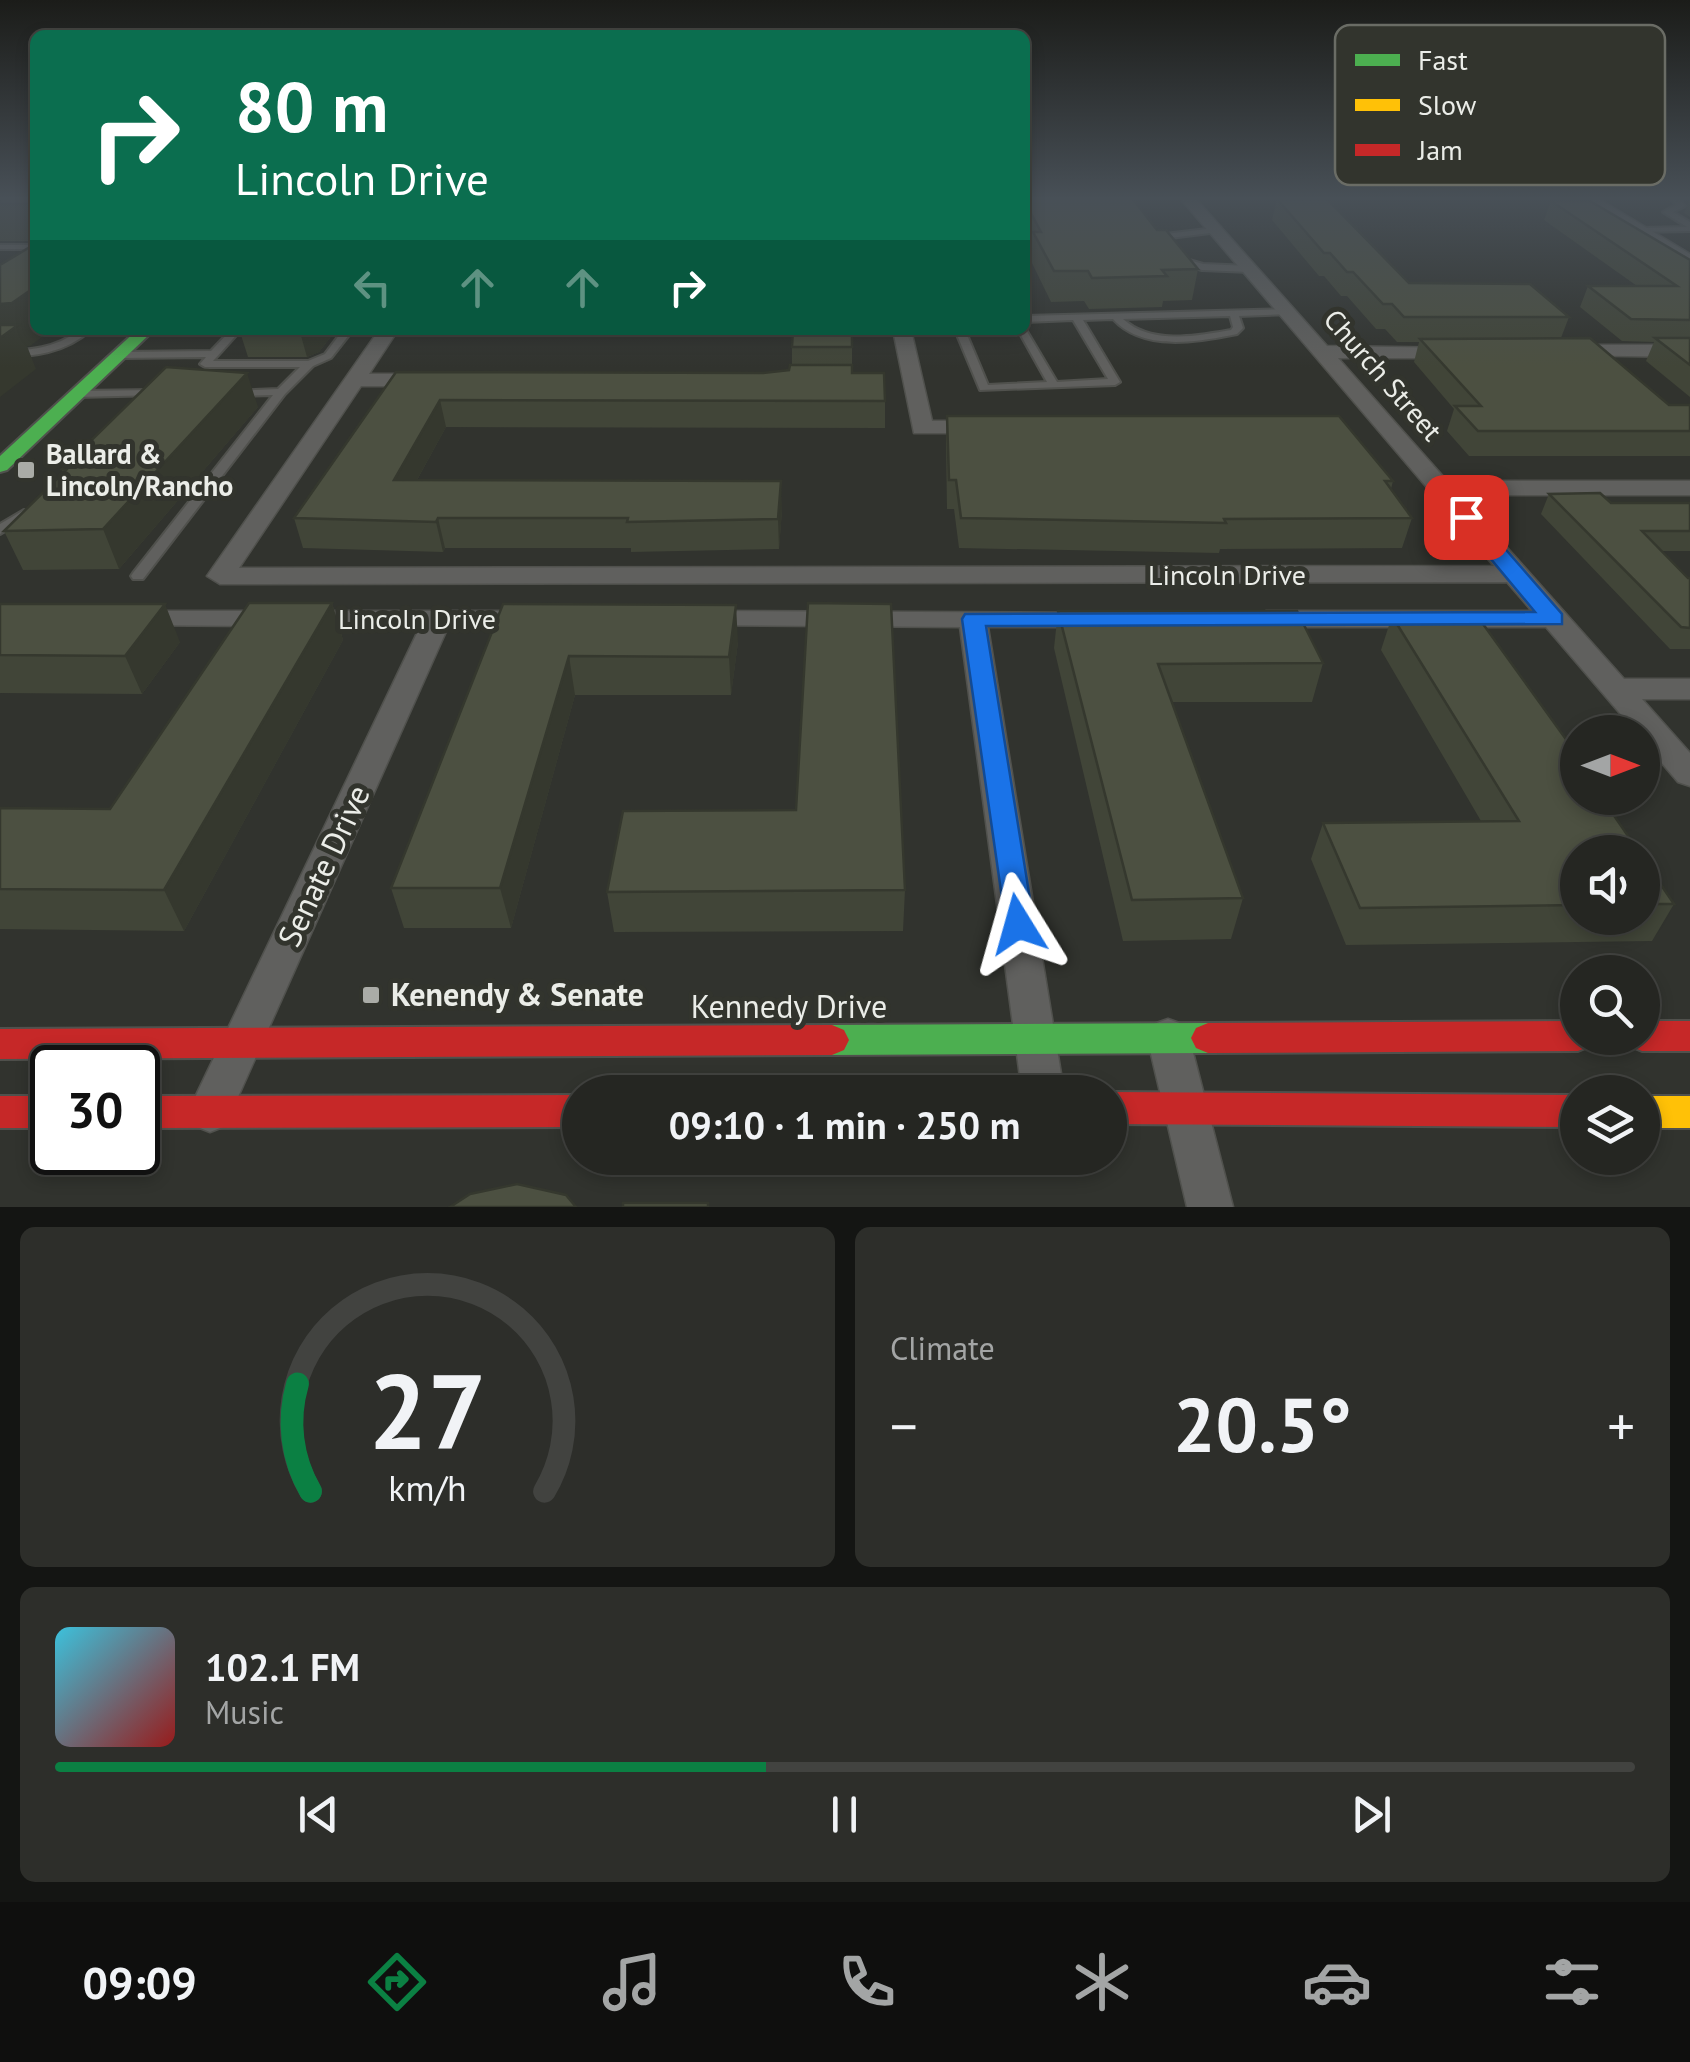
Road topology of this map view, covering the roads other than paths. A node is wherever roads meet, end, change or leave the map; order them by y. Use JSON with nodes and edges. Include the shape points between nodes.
{"nodes":[{"id":1,"x":1170,"y":254,"type":"edge"},
{"id":2,"x":1237,"y":254,"type":"edge"},
{"id":3,"x":1250,"y":269,"type":"junction"},
{"id":4,"x":1288,"y":312,"type":"junction"},
{"id":5,"x":1234,"y":313,"type":"junction"},
{"id":6,"x":1115,"y":316,"type":"junction"},
{"id":7,"x":1076,"y":317,"type":"junction"},
{"id":8,"x":1030,"y":318,"type":"edge"},
{"id":9,"x":80,"y":335,"type":"edge"},
{"id":10,"x":141,"y":335,"type":"edge"},
{"id":11,"x":231,"y":335,"type":"edge"},
{"id":12,"x":344,"y":335,"type":"edge"},
{"id":13,"x":386,"y":335,"type":"edge"},
{"id":14,"x":902,"y":335,"type":"edge"},
{"id":15,"x":962,"y":335,"type":"edge"},
{"id":16,"x":1026,"y":335,"type":"edge"},
{"id":17,"x":1690,"y":350,"type":"edge"},
{"id":18,"x":1555,"y":351,"type":"edge"},
{"id":19,"x":1324,"y":352,"type":"junction"},
{"id":20,"x":1478,"y":352,"type":"edge"},
{"id":21,"x":0,"y":354,"type":"edge"},
{"id":22,"x":214,"y":354,"type":"junction"},
{"id":23,"x":119,"y":355,"type":"junction"},
{"id":24,"x":308,"y":364,"type":"junction"},
{"id":25,"x":354,"y":380,"type":"junction"},
{"id":26,"x":454,"y":380,"type":"edge"},
{"id":27,"x":1054,"y":385,"type":"junction"},
{"id":28,"x":281,"y":392,"type":"junction"},
{"id":29,"x":174,"y":393,"type":"edge"},
{"id":30,"x":228,"y":393,"type":"edge"},
{"id":31,"x":77,"y":394,"type":"junction"},
{"id":32,"x":143,"y":394,"type":"junction"},
{"id":33,"x":130,"y":407,"type":"edge"},
{"id":34,"x":1347,"y":426,"type":"edge"},
{"id":35,"x":1386,"y":426,"type":"junction"},
{"id":36,"x":999,"y":428,"type":"edge"},
{"id":37,"x":0,"y":466,"type":"edge"},
{"id":38,"x":1442,"y":488,"type":"junction"},
{"id":39,"x":1690,"y":488,"type":"edge"},
{"id":40,"x":36,"y":501,"type":"edge"},
{"id":41,"x":0,"y":530,"type":"edge"},
{"id":42,"x":1515,"y":574,"type":"junction"},
{"id":43,"x":138,"y":576,"type":"dead end"},
{"id":44,"x":99,"y":619,"type":"edge"},
{"id":45,"x":438,"y":619,"type":"junction"},
{"id":46,"x":557,"y":619,"type":"edge"},
{"id":47,"x":676,"y":619,"type":"edge"},
{"id":48,"x":974,"y":619,"type":"junction"},
{"id":49,"x":1114,"y":619,"type":"edge"},
{"id":50,"x":1234,"y":619,"type":"edge"},
{"id":51,"x":1554,"y":619,"type":"junction"},
{"id":52,"x":1616,"y":688,"type":"junction"},
{"id":53,"x":1690,"y":689,"type":"edge"},
{"id":54,"x":1690,"y":774,"type":"edge"},
{"id":55,"x":1560,"y":1036,"type":"edge"},
{"id":56,"x":1660,"y":1036,"type":"edge"},
{"id":57,"x":1690,"y":1036,"type":"edge"},
{"id":58,"x":1035,"y":1038,"type":"junction"},
{"id":59,"x":1168,"y":1038,"type":"junction"},
{"id":60,"x":0,"y":1044,"type":"edge"},
{"id":61,"x":241,"y":1044,"type":"junction"},
{"id":62,"x":1040,"y":1075,"type":"edge"},
{"id":63,"x":1185,"y":1107,"type":"junction"},
{"id":64,"x":1127,"y":1108,"type":"edge"},
{"id":65,"x":562,"y":1111,"type":"edge"},
{"id":66,"x":1560,"y":1111,"type":"edge"},
{"id":67,"x":0,"y":1112,"type":"edge"},
{"id":68,"x":30,"y":1112,"type":"edge"},
{"id":69,"x":160,"y":1112,"type":"edge"},
{"id":70,"x":210,"y":1112,"type":"junction"},
{"id":71,"x":1660,"y":1112,"type":"edge"},
{"id":72,"x":1690,"y":1112,"type":"edge"},
{"id":73,"x":1210,"y":1207,"type":"edge"}],
"edges":[{"from":1,"to":3,"type":"lane","via":[[1182,262]]},
{"from":2,"to":3,"type":"street","name":"Church Street"},
{"from":3,"to":4,"type":"street","name":"Church Street"},
{"from":4,"to":5,"type":"lane"},
{"from":4,"to":19,"type":"street","name":"Church Street"},
{"from":5,"to":6,"type":"lane"},
{"from":5,"to":6,"type":"lane","via":[[1234,332],[1162,336],[1132,333]]},
{"from":6,"to":7,"type":"lane"},
{"from":7,"to":8,"type":"lane"},
{"from":7,"to":27,"type":"lane","via":[[1115,382]]},
{"from":9,"to":21,"type":"lane","via":[[46,351]]},
{"from":10,"to":23,"type":"street"},
{"from":11,"to":22,"type":"lane"},
{"from":12,"to":24,"type":"lane","via":[[328,356]]},
{"from":13,"to":25,"type":"street"},
{"from":14,"to":36,"type":"street","via":[[902,382],[922,428]]},
{"from":15,"to":27,"type":"lane","via":[[984,388]]},
{"from":16,"to":27,"type":"lane"},
{"from":17,"to":18,"type":"street"},
{"from":19,"to":20,"type":"street"},
{"from":19,"to":35,"type":"street","name":"Church Street"},
{"from":22,"to":23,"type":"lane"},
{"from":22,"to":24,"type":"lane","via":[[205,364]]},
{"from":23,"to":31,"type":"street"},
{"from":24,"to":28,"type":"lane"},
{"from":25,"to":26,"type":"street"},
{"from":25,"to":42,"type":"street","name":"Lincoln Drive","via":[[220,576]]},
{"from":28,"to":30,"type":"lane"},
{"from":28,"to":43,"type":"lane"},
{"from":29,"to":32,"type":"lane"},
{"from":31,"to":32,"type":"lane"},
{"from":31,"to":37,"type":"street"},
{"from":32,"to":33,"type":"lane"},
{"from":34,"to":35,"type":"street"},
{"from":35,"to":38,"type":"street","name":"Church Street"},
{"from":38,"to":39,"type":"street"},
{"from":38,"to":42,"type":"street","name":"Church Street"},
{"from":40,"to":41,"type":"lane"},
{"from":42,"to":51,"type":"street","name":"Church Street"},
{"from":44,"to":45,"type":"street","name":"Lincoln Drive"},
{"from":45,"to":46,"type":"street","name":"Lincoln Drive"},
{"from":45,"to":61,"type":"street","name":"Senate Drive"},
{"from":47,"to":48,"type":"street"},
{"from":48,"to":49,"type":"street"},
{"from":48,"to":58,"type":"street"},
{"from":50,"to":51,"type":"street","name":"Lincoln Drive"},
{"from":51,"to":52,"type":"street","name":"Church Street"},
{"from":52,"to":53,"type":"street"},
{"from":52,"to":54,"type":"street","name":"Church Street"},
{"from":55,"to":59,"type":"street","name":"Kennedy Drive"},
{"from":56,"to":57,"type":"street"},
{"from":58,"to":59,"type":"street","name":"Kennedy Drive"},
{"from":58,"to":61,"type":"street","name":"Kennedy Drive"},
{"from":58,"to":62,"type":"street"},
{"from":59,"to":63,"type":"street"},
{"from":60,"to":61,"type":"street","name":"Kennedy Drive"},
{"from":61,"to":70,"type":"street","name":"Senate Drive"},
{"from":63,"to":64,"type":"street"},
{"from":63,"to":66,"type":"street"},
{"from":63,"to":73,"type":"street"},
{"from":65,"to":70,"type":"street"},
{"from":67,"to":68,"type":"street"},
{"from":69,"to":70,"type":"street"},
{"from":71,"to":72,"type":"street"}]}
